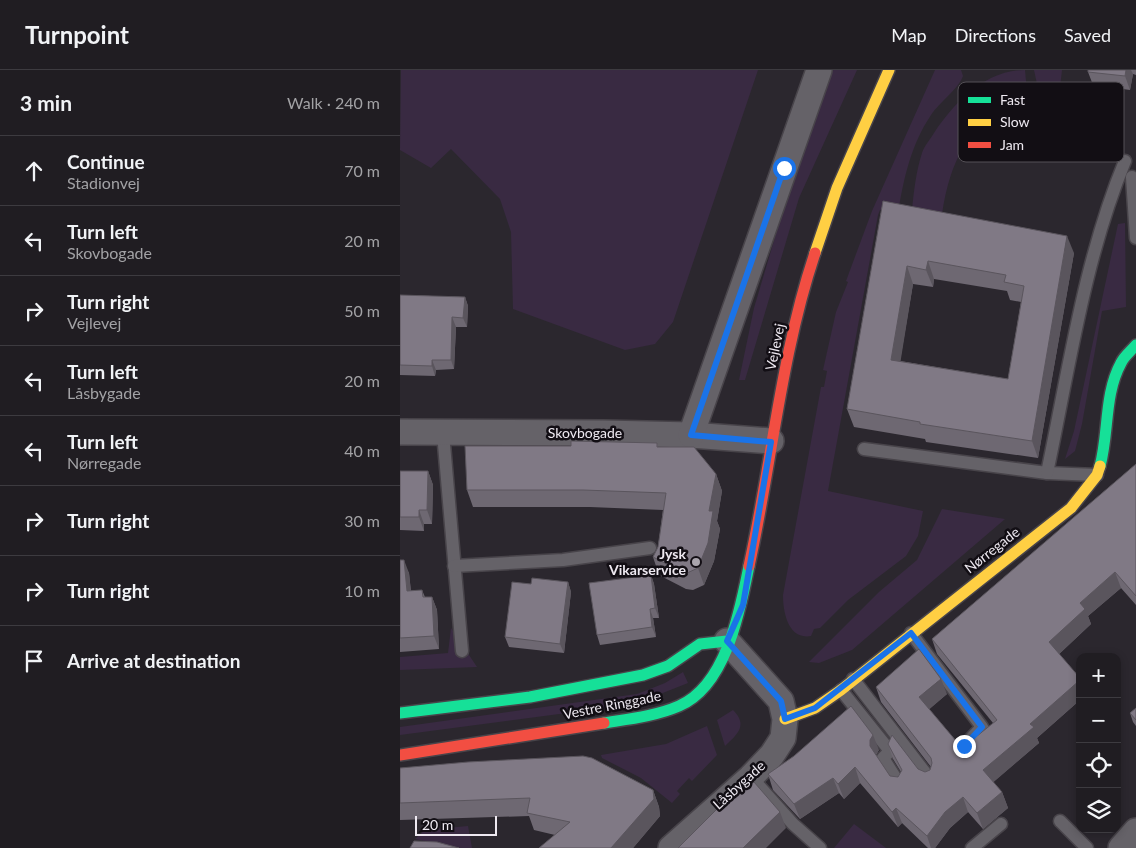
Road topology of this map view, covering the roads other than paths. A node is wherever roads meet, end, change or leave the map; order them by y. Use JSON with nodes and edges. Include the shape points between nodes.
{"nodes":[{"id":1,"x":818,"y":70,"type":"edge"},
{"id":2,"x":889,"y":70,"type":"edge"},
{"id":3,"x":1125,"y":161,"type":"dead end"},
{"id":4,"x":1132,"y":177,"type":"dead end"},
{"id":5,"x":1136,"y":238,"type":"edge"},
{"id":6,"x":1136,"y":345,"type":"edge"},
{"id":7,"x":400,"y":432,"type":"edge"},
{"id":8,"x":442,"y":433,"type":"junction"},
{"id":9,"x":691,"y":435,"type":"junction"},
{"id":10,"x":771,"y":442,"type":"junction"},
{"id":11,"x":864,"y":449,"type":"dead end"},
{"id":12,"x":1047,"y":473,"type":"junction"},
{"id":13,"x":1097,"y":475,"type":"junction"},
{"id":14,"x":650,"y":548,"type":"dead end"},
{"id":15,"x":454,"y":566,"type":"junction"},
{"id":16,"x":911,"y":633,"type":"junction"},
{"id":17,"x":727,"y":641,"type":"junction"},
{"id":18,"x":462,"y":651,"type":"dead end"},
{"id":19,"x":854,"y":679,"type":"junction"},
{"id":20,"x":841,"y":690,"type":"junction"},
{"id":21,"x":400,"y":713,"type":"edge"},
{"id":22,"x":785,"y":719,"type":"junction"},
{"id":23,"x":964,"y":746,"type":"edge"},
{"id":24,"x":400,"y":755,"type":"edge"},
{"id":25,"x":751,"y":777,"type":"junction"},
{"id":26,"x":930,"y":779,"type":"edge"},
{"id":27,"x":900,"y":785,"type":"edge"},
{"id":28,"x":1060,"y":821,"type":"dead end"},
{"id":29,"x":1001,"y":824,"type":"dead end"},
{"id":30,"x":1136,"y":831,"type":"edge"},
{"id":31,"x":671,"y":848,"type":"edge"},
{"id":32,"x":820,"y":848,"type":"edge"},
{"id":33,"x":972,"y":848,"type":"edge"},
{"id":34,"x":1087,"y":848,"type":"edge"},
{"id":35,"x":1121,"y":848,"type":"edge"}],
"edges":[{"from":1,"to":9,"type":"street"},
{"from":2,"to":10,"type":"main road","name":"Vejlevej","via":[[837,188],[803,289]]},
{"from":3,"to":12,"type":"lane","via":[[1109,199],[1095,250]]},
{"from":4,"to":5,"type":"lane"},
{"from":6,"to":13,"type":"main road","name":"Nørregade","via":[[1121,362],[1111,392],[1104,452]]},
{"from":7,"to":8,"type":"street","name":"Skovbogade"},
{"from":8,"to":9,"type":"street","name":"Skovbogade"},
{"from":8,"to":15,"type":"lane"},
{"from":9,"to":10,"type":"street","name":"Skovbogade"},
{"from":10,"to":17,"type":"main road","name":"Vejlevej","via":[[743,605]]},
{"from":11,"to":12,"type":"lane"},
{"from":12,"to":13,"type":"lane"},
{"from":13,"to":16,"type":"main road","name":"Nørregade","via":[[1071,508]]},
{"from":14,"to":15,"type":"lane","via":[[563,560]]},
{"from":15,"to":18,"type":"lane"},
{"from":16,"to":19,"type":"main road","name":"Nørregade"},
{"from":16,"to":23,"type":"lane","via":[[982,727]]},
{"from":17,"to":21,"type":"main road","name":"Vestre Ringgade","via":[[700,644],[668,666],[643,675],[530,697]]},
{"from":17,"to":22,"type":"street","via":[[781,701]]},
{"from":17,"to":24,"type":"main road","name":"Vestre Ringgade","via":[[713,677],[699,693],[680,706],[644,717]]},
{"from":19,"to":20,"type":"main road","name":"Nørregade"},
{"from":19,"to":26,"type":"lane"},
{"from":20,"to":22,"type":"main road","name":"Nørregade","via":[[815,708]]},
{"from":20,"to":27,"type":"lane","via":[[890,751],[883,758]]},
{"from":22,"to":25,"type":"street","name":"Låsbygade","via":[[783,738]]},
{"from":25,"to":31,"type":"street","name":"Låsbygade"},
{"from":25,"to":32,"type":"lane","via":[[793,824]]},
{"from":28,"to":34,"type":"lane"},
{"from":29,"to":33,"type":"lane"},
{"from":30,"to":35,"type":"street"}]}
